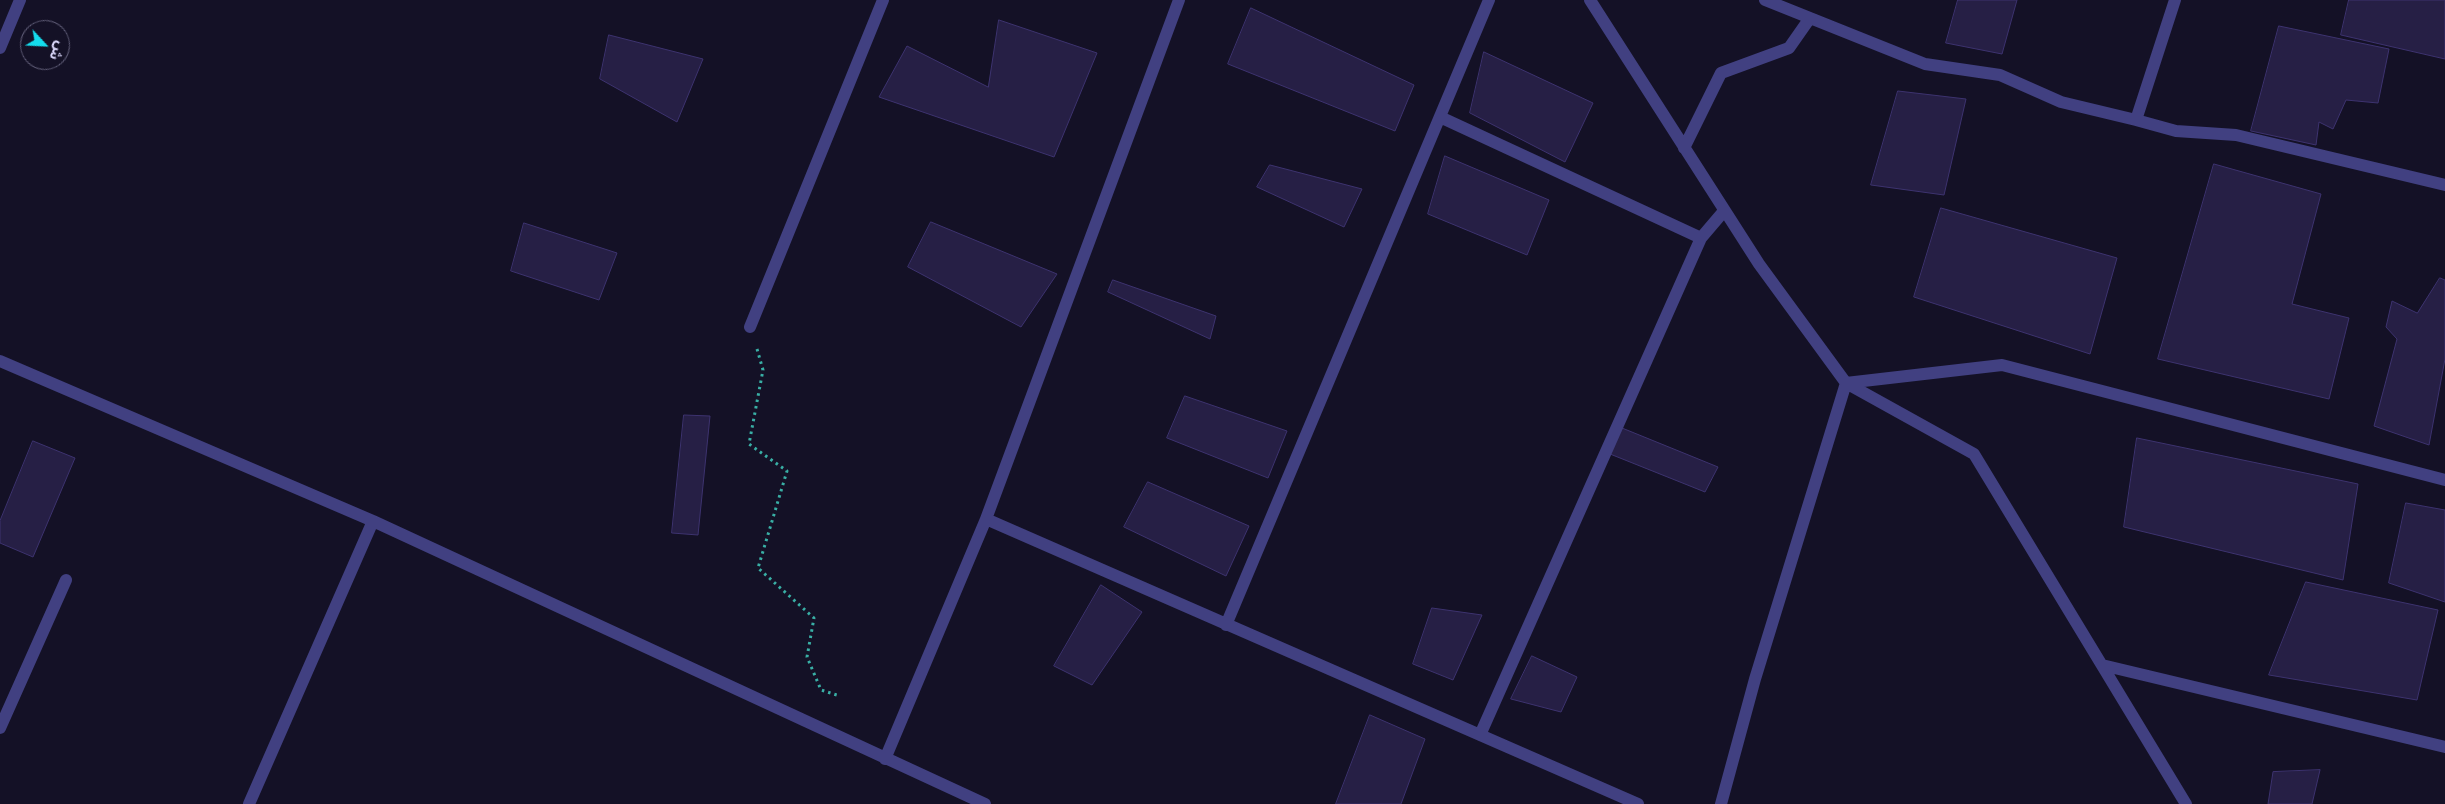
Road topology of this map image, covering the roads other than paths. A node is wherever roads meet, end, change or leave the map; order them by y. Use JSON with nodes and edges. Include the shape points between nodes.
{"nodes":[{"id":1,"x":20,"y":0,"type":"edge"},
{"id":2,"x":883,"y":0,"type":"edge"},
{"id":3,"x":1179,"y":0,"type":"edge"},
{"id":4,"x":1489,"y":0,"type":"edge"},
{"id":5,"x":1590,"y":0,"type":"edge"},
{"id":6,"x":1765,"y":0,"type":"edge"},
{"id":7,"x":2175,"y":0,"type":"edge"},
{"id":8,"x":1810,"y":18,"type":"junction"},
{"id":9,"x":5,"y":23,"type":"edge"},
{"id":10,"x":0,"y":48,"type":"edge"},
{"id":11,"x":1440,"y":117,"type":"junction"},
{"id":12,"x":2136,"y":120,"type":"junction"},
{"id":13,"x":1684,"y":148,"type":"junction"},
{"id":14,"x":2445,"y":185,"type":"edge"},
{"id":15,"x":1724,"y":211,"type":"junction"},
{"id":16,"x":1701,"y":238,"type":"junction"},
{"id":17,"x":750,"y":327,"type":"road end"},
{"id":18,"x":0,"y":361,"type":"edge"},
{"id":19,"x":1846,"y":383,"type":"junction"},
{"id":20,"x":2445,"y":480,"type":"edge"},
{"id":21,"x":986,"y":519,"type":"junction"},
{"id":22,"x":373,"y":521,"type":"junction"},
{"id":23,"x":66,"y":580,"type":"dead end"},
{"id":24,"x":1226,"y":625,"type":"junction"},
{"id":25,"x":2102,"y":665,"type":"junction"},
{"id":26,"x":0,"y":728,"type":"edge"},
{"id":27,"x":1480,"y":735,"type":"junction"},
{"id":28,"x":2445,"y":747,"type":"edge"},
{"id":29,"x":885,"y":759,"type":"junction"},
{"id":30,"x":250,"y":804,"type":"edge"},
{"id":31,"x":985,"y":804,"type":"edge"},
{"id":32,"x":1638,"y":804,"type":"edge"},
{"id":33,"x":1721,"y":804,"type":"edge"},
{"id":34,"x":2186,"y":804,"type":"edge"}],
"edges":[{"from":1,"to":9,"type":"street"},
{"from":2,"to":17,"type":"street"},
{"from":3,"to":21,"type":"street"},
{"from":4,"to":11,"type":"street"},
{"from":5,"to":13,"type":"street"},
{"from":6,"to":8,"type":"street"},
{"from":7,"to":12,"type":"street"},
{"from":8,"to":12,"type":"street","via":[[1925,64],[2000,75],[2061,102]]},
{"from":8,"to":13,"type":"street","via":[[1789,48],[1721,73]]},
{"from":9,"to":10,"type":"street"},
{"from":11,"to":16,"type":"street"},
{"from":11,"to":24,"type":"street"},
{"from":12,"to":14,"type":"street","via":[[2176,131],[2236,135]]},
{"from":13,"to":15,"type":"street"},
{"from":15,"to":16,"type":"street"},
{"from":15,"to":19,"type":"street"},
{"from":16,"to":27,"type":"street"},
{"from":18,"to":22,"type":"street"},
{"from":19,"to":20,"type":"street","via":[[2002,365]]},
{"from":19,"to":25,"type":"street","via":[[1974,454]]},
{"from":19,"to":33,"type":"street","via":[[1755,679]]},
{"from":21,"to":24,"type":"street"},
{"from":21,"to":29,"type":"street"},
{"from":22,"to":29,"type":"street"},
{"from":22,"to":30,"type":"street"},
{"from":23,"to":26,"type":"street"},
{"from":24,"to":27,"type":"street"},
{"from":25,"to":28,"type":"street"},
{"from":25,"to":34,"type":"street"},
{"from":27,"to":32,"type":"street"},
{"from":29,"to":31,"type":"street"}]}
